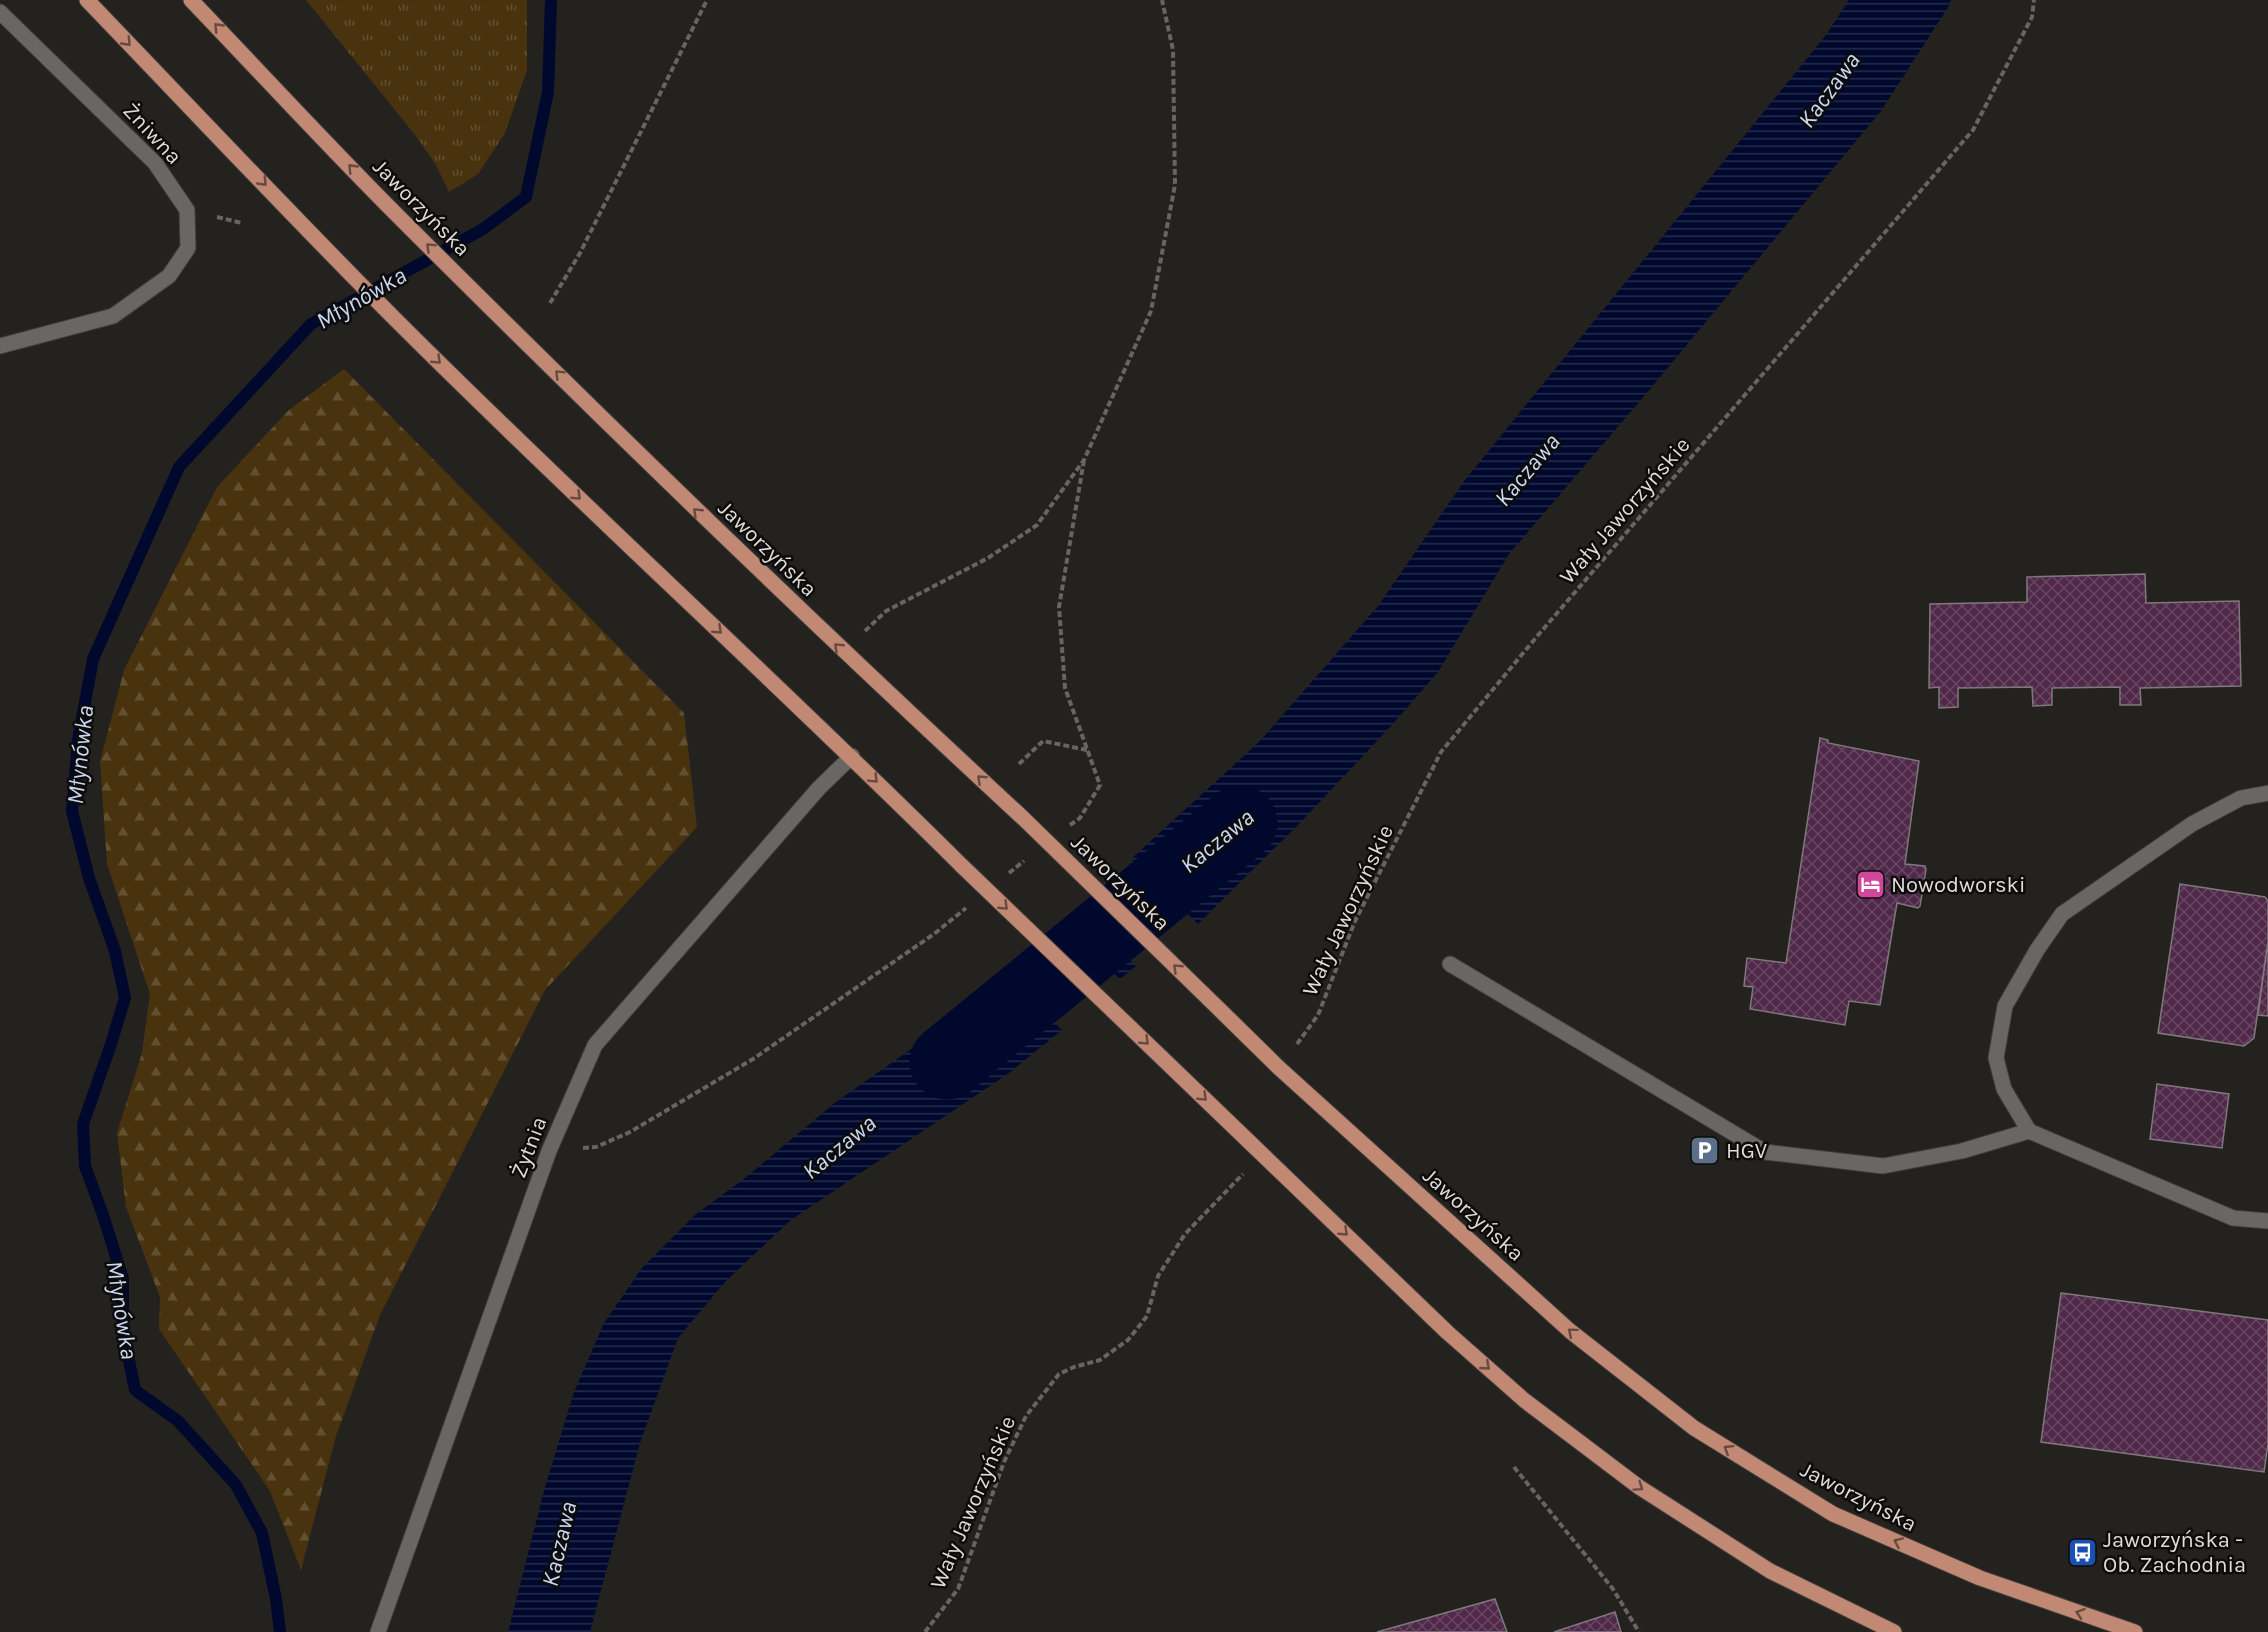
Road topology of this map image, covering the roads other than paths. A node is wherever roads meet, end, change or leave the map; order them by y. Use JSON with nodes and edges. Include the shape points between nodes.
{"nodes":[{"id":1,"x":87,"y":0,"type":"edge"},
{"id":2,"x":192,"y":0,"type":"edge"},
{"id":3,"x":0,"y":12,"type":"edge"},
{"id":4,"x":0,"y":346,"type":"edge"},
{"id":5,"x":852,"y":756,"type":"junction"},
{"id":6,"x":2268,"y":793,"type":"edge"},
{"id":7,"x":1450,"y":964,"type":"dead end"},
{"id":8,"x":2029,"y":1131,"type":"junction"},
{"id":9,"x":2268,"y":1221,"type":"edge"},
{"id":10,"x":378,"y":1632,"type":"edge"},
{"id":11,"x":1894,"y":1632,"type":"edge"},
{"id":12,"x":2135,"y":1632,"type":"edge"}],
"edges":[{"from":1,"to":5,"type":"main road","one_way":true,"via":[[395,319],[609,528]]},
{"from":12,"to":2,"type":"main road","name":"Jaworzyńska","one_way":true,"bridge":true,"via":[[1980,1578],[1833,1514],[1694,1428],[1570,1331],[1278,1067],[1024,819],[677,492],[393,211]]},
{"from":3,"to":4,"type":"street","name":"Żniwna","via":[[155,163],[187,210],[188,248],[169,276],[113,316]]},
{"from":5,"to":10,"type":"street","name":"Żytnia","via":[[819,788],[595,1045],[549,1151]]},
{"from":5,"to":11,"type":"main road","one_way":true,"bridge":true,"via":[[1262,1154],[1524,1400],[1639,1487],[1770,1571]]},
{"from":6,"to":8,"type":"street","via":[[2241,798],[2192,824],[2062,914],[2005,1006],[1996,1058],[2004,1089]]},
{"from":7,"to":8,"type":"street","via":[[1765,1152],[1883,1167],[1962,1151]]},
{"from":8,"to":9,"type":"street","via":[[2233,1218]]}]}
